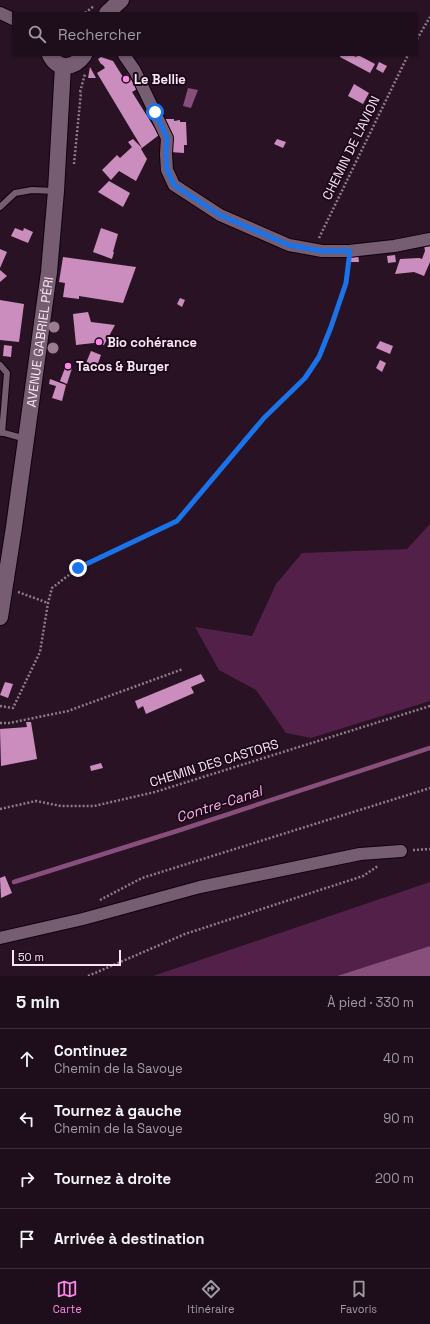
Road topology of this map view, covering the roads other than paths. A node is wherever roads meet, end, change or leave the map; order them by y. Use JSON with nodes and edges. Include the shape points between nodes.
{"nodes":[{"id":1,"x":120,"y":0,"type":"edge"},
{"id":2,"x":0,"y":12,"type":"edge"},
{"id":3,"x":108,"y":12,"type":"edge"},
{"id":4,"x":12,"y":18,"type":"edge"},
{"id":5,"x":51,"y":56,"type":"edge"},
{"id":6,"x":83,"y":56,"type":"edge"},
{"id":7,"x":125,"y":56,"type":"edge"},
{"id":8,"x":63,"y":66,"type":"junction"},
{"id":9,"x":56,"y":191,"type":"junction"},
{"id":10,"x":0,"y":207,"type":"edge"},
{"id":11,"x":430,"y":239,"type":"edge"},
{"id":12,"x":0,"y":365,"type":"edge"},
{"id":13,"x":1,"y":432,"type":"edge"},
{"id":14,"x":26,"y":439,"type":"junction"},
{"id":15,"x":0,"y":617,"type":"edge"},
{"id":16,"x":401,"y":851,"type":"road end"},
{"id":17,"x":0,"y":938,"type":"edge"}],
"edges":[{"from":1,"to":3,"type":"main road"},
{"from":2,"to":4,"type":"street"},
{"from":5,"to":8,"type":"main road"},
{"from":6,"to":8,"type":"main road","via":[[75,64]]},
{"from":7,"to":11,"type":"street","via":[[135,71],[167,138],[167,170],[174,185],[220,215],[289,245],[322,251],[350,251]]},
{"from":8,"to":9,"type":"main road","name":"AVENUE GABRIEL PÉRI"},
{"from":9,"to":10,"type":"lane","via":[[32,190],[15,193]]},
{"from":9,"to":14,"type":"main road","name":"AVENUE GABRIEL PÉRI","via":[[49,272]]},
{"from":12,"to":13,"type":"lane","via":[[7,373]]},
{"from":13,"to":14,"type":"lane"},
{"from":14,"to":15,"type":"main road","name":"AVENUE GABRIEL PÉRI"},
{"from":16,"to":17,"type":"street","via":[[360,854],[200,887],[83,919]]}]}
